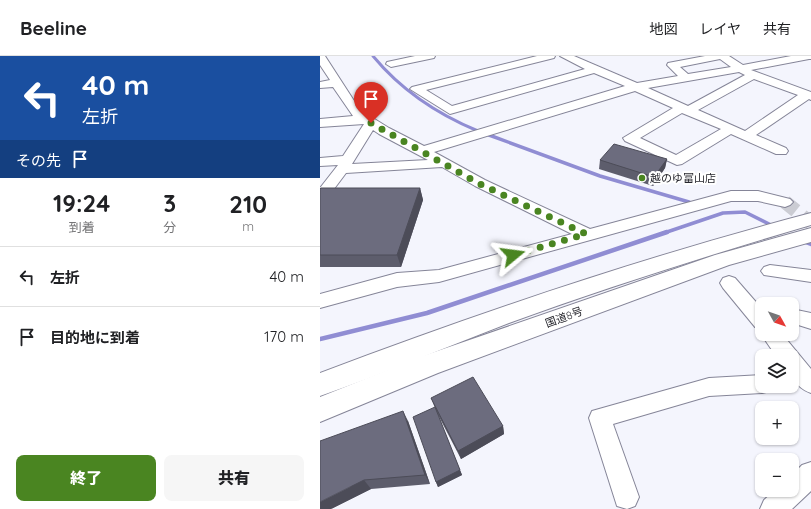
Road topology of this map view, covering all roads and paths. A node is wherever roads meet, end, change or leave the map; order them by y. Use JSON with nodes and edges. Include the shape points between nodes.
{"nodes":[{"id":1,"x":430,"y":56,"type":"edge"},
{"id":2,"x":550,"y":56,"type":"edge"},
{"id":3,"x":565,"y":56,"type":"edge"},
{"id":4,"x":722,"y":56,"type":"edge"},
{"id":5,"x":809,"y":56,"type":"edge"},
{"id":6,"x":321,"y":61,"type":"edge"},
{"id":7,"x":391,"y":64,"type":"dead end"},
{"id":8,"x":740,"y":68,"type":"junction"},
{"id":9,"x":596,"y":69,"type":"junction"},
{"id":10,"x":754,"y":75,"type":"junction"},
{"id":11,"x":686,"y":78,"type":"junction"},
{"id":12,"x":337,"y":83,"type":"junction"},
{"id":13,"x":320,"y":85,"type":"edge"},
{"id":14,"x":635,"y":87,"type":"junction"},
{"id":15,"x":809,"y":95,"type":"edge"},
{"id":16,"x":684,"y":109,"type":"junction"},
{"id":17,"x":367,"y":121,"type":"junction"},
{"id":18,"x":320,"y":123,"type":"edge"},
{"id":19,"x":730,"y":129,"type":"junction"},
{"id":20,"x":746,"y":136,"type":"junction"},
{"id":21,"x":423,"y":151,"type":"junction"},
{"id":22,"x":781,"y":151,"type":"dead end"},
{"id":23,"x":320,"y":162,"type":"edge"},
{"id":24,"x":443,"y":163,"type":"junction"},
{"id":25,"x":345,"y":164,"type":"junction"},
{"id":26,"x":320,"y":198,"type":"edge"},
{"id":27,"x":786,"y":202,"type":"tunnel mouth"},
{"id":28,"x":811,"y":219,"type":"edge"},
{"id":29,"x":586,"y":234,"type":"junction"},
{"id":30,"x":811,"y":235,"type":"edge"},
{"id":31,"x":770,"y":271,"type":"dead end"},
{"id":32,"x":811,"y":276,"type":"edge"},
{"id":33,"x":729,"y":283,"type":"dead end"},
{"id":34,"x":320,"y":301,"type":"edge"},
{"id":35,"x":755,"y":311,"type":"edge"},
{"id":36,"x":799,"y":318,"type":"edge"},
{"id":37,"x":811,"y":322,"type":"edge"},
{"id":38,"x":776,"y":341,"type":"edge"},
{"id":39,"x":783,"y":349,"type":"edge"},
{"id":40,"x":755,"y":384,"type":"edge"},
{"id":41,"x":320,"y":385,"type":"edge"},
{"id":42,"x":320,"y":410,"type":"edge"},
{"id":43,"x":811,"y":474,"type":"edge"},
{"id":44,"x":626,"y":497,"type":"dead end"},
{"id":45,"x":773,"y":509,"type":"edge"}],
"edges":[{"from":1,"to":7,"type":"street"},
{"from":2,"to":9,"type":"street","via":[[416,89],[450,110]]},
{"from":3,"to":9,"type":"street"},
{"from":4,"to":8,"type":"street"},
{"from":4,"to":11,"type":"street","via":[[672,65]]},
{"from":5,"to":8,"type":"street"},
{"from":6,"to":12,"type":"street"},
{"from":8,"to":10,"type":"street"},
{"from":8,"to":11,"type":"street"},
{"from":9,"to":14,"type":"street"},
{"from":10,"to":15,"type":"street"},
{"from":10,"to":16,"type":"street"},
{"from":11,"to":14,"type":"street"},
{"from":12,"to":13,"type":"street"},
{"from":12,"to":17,"type":"street","via":[[356,113]]},
{"from":14,"to":16,"type":"street"},
{"from":14,"to":21,"type":"street"},
{"from":15,"to":20,"type":"street"},
{"from":16,"to":19,"type":"street"},
{"from":16,"to":19,"type":"street","via":[[630,138],[677,161]]},
{"from":17,"to":18,"type":"street"},
{"from":17,"to":21,"type":"street"},
{"from":17,"to":25,"type":"street"},
{"from":19,"to":20,"type":"street"},
{"from":20,"to":22,"type":"street"},
{"from":21,"to":24,"type":"street"},
{"from":23,"to":25,"type":"street"},
{"from":24,"to":25,"type":"street"},
{"from":24,"to":29,"type":"street","via":[[480,184]]},
{"from":25,"to":26,"type":"street"},
{"from":27,"to":29,"type":"street","via":[[758,196],[731,196]]},
{"from":28,"to":41,"type":"highway","name":"国道8号","via":[[708,248],[432,341]]},
{"from":29,"to":34,"type":"street","via":[[439,276],[397,280]]},
{"from":30,"to":42,"type":"highway","name":"国道8号","via":[[722,260],[429,365]]},
{"from":31,"to":32,"type":"street"},
{"from":33,"to":35,"type":"street"},
{"from":36,"to":37,"type":"street"},
{"from":38,"to":39,"type":"street"},
{"from":40,"to":44,"type":"street","via":[[709,387],[600,418]]},
{"from":43,"to":45,"type":"street"}]}
